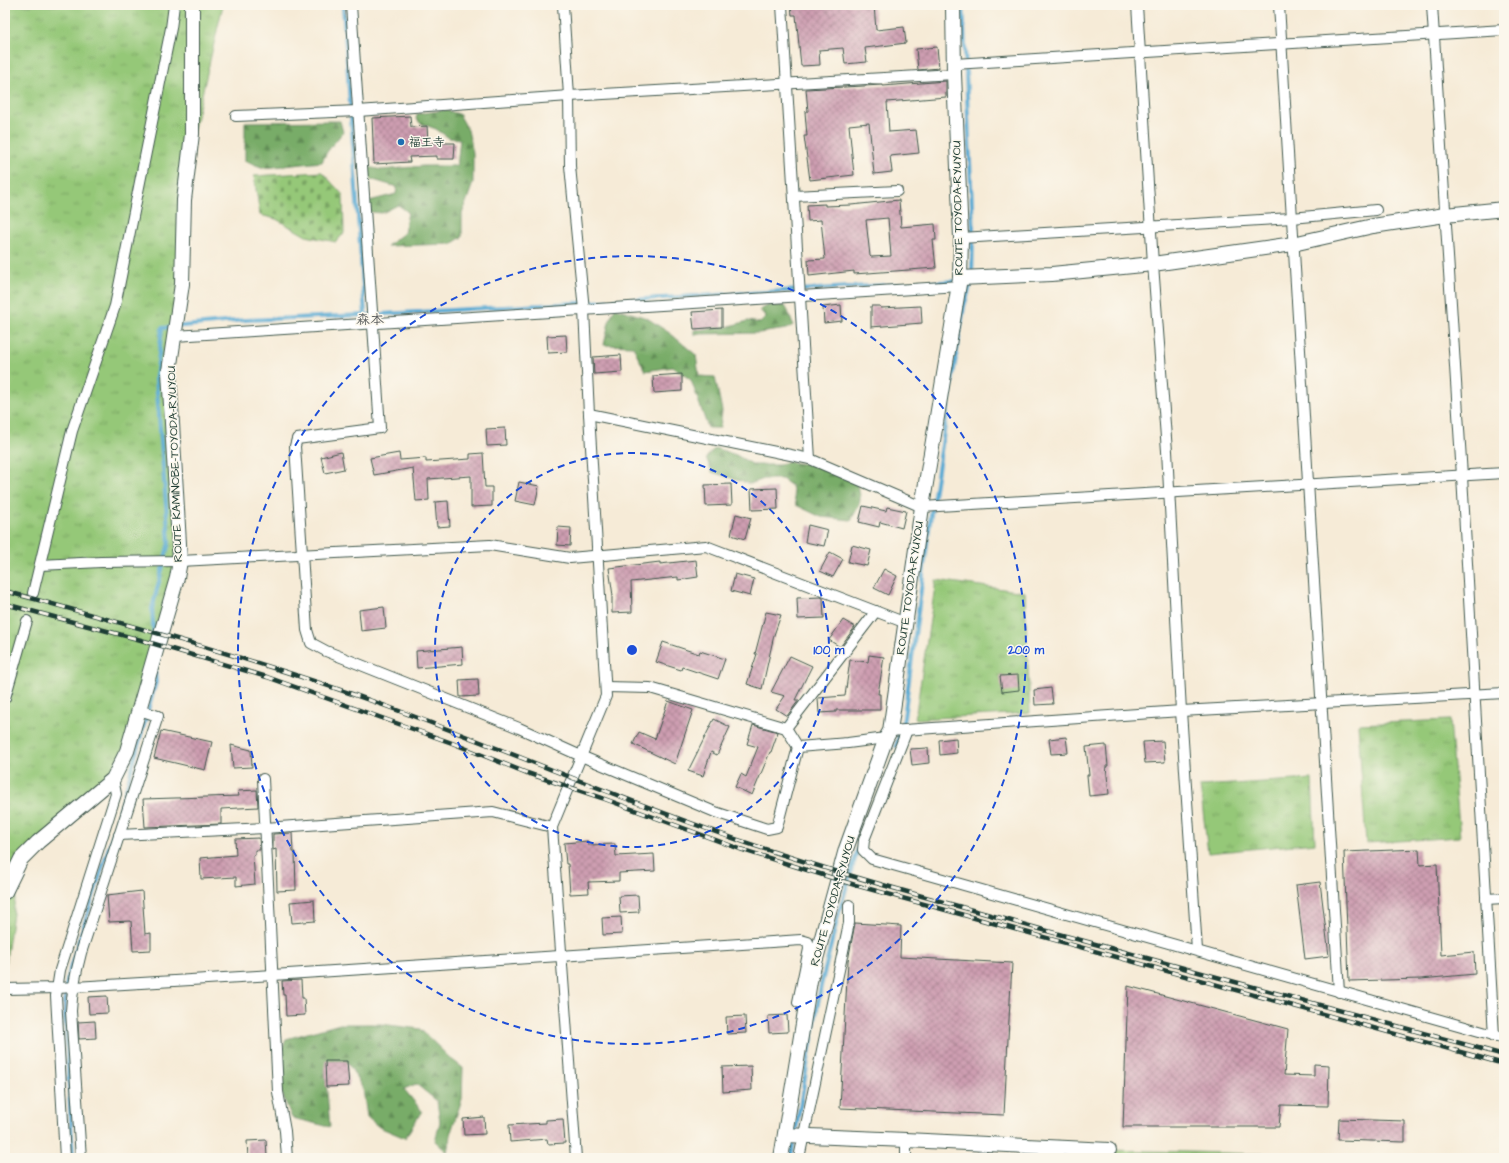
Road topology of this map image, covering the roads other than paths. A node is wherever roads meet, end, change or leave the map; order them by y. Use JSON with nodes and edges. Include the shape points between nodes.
{"nodes":[{"id":1,"x":174,"y":5,"type":"edge"},
{"id":2,"x":192,"y":5,"type":"edge"},
{"id":3,"x":351,"y":5,"type":"edge"},
{"id":4,"x":563,"y":5,"type":"edge"},
{"id":5,"x":782,"y":5,"type":"edge"},
{"id":6,"x":953,"y":5,"type":"edge"},
{"id":7,"x":1137,"y":5,"type":"edge"},
{"id":8,"x":1279,"y":5,"type":"edge"},
{"id":9,"x":1432,"y":5,"type":"edge"},
{"id":10,"x":1504,"y":30,"type":"edge"},
{"id":11,"x":1434,"y":34,"type":"junction"},
{"id":12,"x":1281,"y":43,"type":"junction"},
{"id":13,"x":1140,"y":52,"type":"junction"},
{"id":14,"x":954,"y":69,"type":"junction"},
{"id":15,"x":787,"y":84,"type":"junction"},
{"id":16,"x":568,"y":96,"type":"junction"},
{"id":17,"x":358,"y":111,"type":"junction"},
{"id":18,"x":236,"y":116,"type":"dead end"},
{"id":19,"x":897,"y":191,"type":"dead end"},
{"id":20,"x":794,"y":196,"type":"junction"},
{"id":21,"x":1504,"y":209,"type":"edge"},
{"id":22,"x":1376,"y":210,"type":"dead end"},
{"id":23,"x":1445,"y":215,"type":"junction"},
{"id":24,"x":1292,"y":218,"type":"junction"},
{"id":25,"x":1151,"y":227,"type":"junction"},
{"id":26,"x":961,"y":238,"type":"junction"},
{"id":27,"x":1293,"y":244,"type":"junction"},
{"id":28,"x":1153,"y":264,"type":"junction"},
{"id":29,"x":959,"y":282,"type":"junction"},
{"id":30,"x":800,"y":296,"type":"junction"},
{"id":31,"x":584,"y":310,"type":"junction"},
{"id":32,"x":372,"y":323,"type":"junction"},
{"id":33,"x":175,"y":336,"type":"junction"},
{"id":34,"x":589,"y":414,"type":"junction"},
{"id":35,"x":810,"y":459,"type":"junction"},
{"id":36,"x":1504,"y":473,"type":"edge"},
{"id":37,"x":1462,"y":476,"type":"junction"},
{"id":38,"x":1309,"y":485,"type":"junction"},
{"id":39,"x":1169,"y":494,"type":"junction"},
{"id":40,"x":922,"y":507,"type":"junction"},
{"id":41,"x":302,"y":555,"type":"junction"},
{"id":42,"x":597,"y":555,"type":"junction"},
{"id":43,"x":180,"y":561,"type":"junction"},
{"id":44,"x":40,"y":565,"type":"junction"},
{"id":45,"x":33,"y":593,"type":"dead end"},
{"id":46,"x":876,"y":611,"type":"junction"},
{"id":47,"x":27,"y":621,"type":"dead end"},
{"id":48,"x":906,"y":623,"type":"junction"},
{"id":49,"x":606,"y":687,"type":"junction"},
{"id":50,"x":1504,"y":693,"type":"edge"},
{"id":51,"x":1474,"y":695,"type":"junction"},
{"id":52,"x":5,"y":698,"type":"edge"},
{"id":53,"x":1321,"y":703,"type":"junction"},
{"id":54,"x":139,"y":710,"type":"junction"},
{"id":55,"x":1181,"y":711,"type":"junction"},
{"id":56,"x":786,"y":728,"type":"junction"},
{"id":57,"x":907,"y":730,"type":"junction"},
{"id":58,"x":888,"y":735,"type":"junction"},
{"id":59,"x":798,"y":747,"type":"junction"},
{"id":60,"x":581,"y":756,"type":"junction"},
{"id":61,"x":113,"y":779,"type":"junction"},
{"id":62,"x":263,"y":779,"type":"dead end"},
{"id":63,"x":552,"y":827,"type":"junction"},
{"id":64,"x":265,"y":828,"type":"junction"},
{"id":65,"x":119,"y":835,"type":"junction"},
{"id":66,"x":5,"y":892,"type":"edge"},
{"id":67,"x":1504,"y":898,"type":"edge"},
{"id":68,"x":1486,"y":899,"type":"junction"},
{"id":69,"x":848,"y":905,"type":"dead end"},
{"id":70,"x":1197,"y":950,"type":"junction"},
{"id":71,"x":561,"y":956,"type":"junction"},
{"id":72,"x":272,"y":975,"type":"junction"},
{"id":73,"x":73,"y":986,"type":"junction"},
{"id":74,"x":58,"y":988,"type":"junction"},
{"id":75,"x":5,"y":989,"type":"edge"},
{"id":76,"x":1339,"y":992,"type":"junction"},
{"id":77,"x":806,"y":1005,"type":"junction"},
{"id":78,"x":1494,"y":1036,"type":"junction"},
{"id":79,"x":1504,"y":1038,"type":"edge"},
{"id":80,"x":785,"y":1135,"type":"junction"},
{"id":81,"x":803,"y":1136,"type":"junction"},
{"id":82,"x":906,"y":1140,"type":"junction"},
{"id":83,"x":1055,"y":1153,"type":"edge"},
{"id":84,"x":1109,"y":1154,"type":"edge"},
{"id":85,"x":64,"y":1158,"type":"edge"},
{"id":86,"x":81,"y":1158,"type":"edge"},
{"id":87,"x":287,"y":1158,"type":"edge"},
{"id":88,"x":576,"y":1158,"type":"edge"},
{"id":89,"x":781,"y":1158,"type":"edge"},
{"id":90,"x":799,"y":1158,"type":"edge"},
{"id":91,"x":906,"y":1158,"type":"edge"}],
"edges":[{"from":1,"to":44,"type":"street","via":[[115,306],[72,430]]},
{"from":2,"to":33,"type":"main road","name":"ROUTE KAMINOBE-TOYODA-RYUYOU","via":[[192,134],[184,200],[182,284]]},
{"from":3,"to":17,"type":"street"},
{"from":4,"to":16,"type":"street"},
{"from":5,"to":15,"type":"street"},
{"from":6,"to":14,"type":"main road","name":"ROUTE TOYODA-RYUYOU"},
{"from":7,"to":13,"type":"street"},
{"from":8,"to":12,"type":"street"},
{"from":9,"to":11,"type":"street"},
{"from":10,"to":11,"type":"street"},
{"from":11,"to":12,"type":"street"},
{"from":11,"to":23,"type":"street"},
{"from":12,"to":13,"type":"street"},
{"from":12,"to":24,"type":"street"},
{"from":13,"to":14,"type":"street"},
{"from":13,"to":25,"type":"street"},
{"from":14,"to":15,"type":"street"},
{"from":14,"to":26,"type":"main road","name":"ROUTE TOYODA-RYUYOU"},
{"from":15,"to":16,"type":"street"},
{"from":15,"to":20,"type":"street"},
{"from":16,"to":17,"type":"street"},
{"from":16,"to":31,"type":"street","via":[[570,166]]},
{"from":17,"to":18,"type":"street"},
{"from":17,"to":32,"type":"street"},
{"from":19,"to":20,"type":"street"},
{"from":20,"to":30,"type":"street"},
{"from":21,"to":23,"type":"main road"},
{"from":22,"to":24,"type":"street"},
{"from":23,"to":27,"type":"main road","via":[[1373,226]]},
{"from":23,"to":37,"type":"street"},
{"from":24,"to":25,"type":"street"},
{"from":24,"to":27,"type":"street"},
{"from":25,"to":26,"type":"street"},
{"from":25,"to":28,"type":"street"},
{"from":26,"to":29,"type":"main road","name":"ROUTE TOYODA-RYUYOU"},
{"from":27,"to":28,"type":"main road"},
{"from":27,"to":38,"type":"street"},
{"from":28,"to":29,"type":"main road"},
{"from":28,"to":39,"type":"street"},
{"from":29,"to":30,"type":"street"},
{"from":29,"to":40,"type":"main road","name":"ROUTE TOYODA-RYUYOU"},
{"from":30,"to":31,"type":"street"},
{"from":30,"to":35,"type":"street"},
{"from":31,"to":32,"type":"street"},
{"from":31,"to":34,"type":"street"},
{"from":32,"to":33,"type":"street"},
{"from":32,"to":41,"type":"street","via":[[380,428],[297,439],[295,446]]},
{"from":33,"to":43,"type":"main road","name":"ROUTE KAMINOBE-TOYODA-RYUYOU","via":[[169,371]]},
{"from":34,"to":35,"type":"street"},
{"from":34,"to":42,"type":"street"},
{"from":35,"to":40,"type":"street"},
{"from":36,"to":37,"type":"street"},
{"from":37,"to":38,"type":"street"},
{"from":37,"to":51,"type":"street"},
{"from":38,"to":39,"type":"street"},
{"from":38,"to":53,"type":"street"},
{"from":39,"to":40,"type":"street"},
{"from":39,"to":55,"type":"street"},
{"from":40,"to":48,"type":"main road","name":"ROUTE TOYODA-RYUYOU"},
{"from":41,"to":42,"type":"street","via":[[490,545],[570,558]]},
{"from":41,"to":43,"type":"street"},
{"from":41,"to":60,"type":"street","via":[[307,630],[311,643]]},
{"from":42,"to":46,"type":"street","via":[[706,546]]},
{"from":42,"to":49,"type":"street"},
{"from":43,"to":44,"type":"street"},
{"from":43,"to":54,"type":"main road","name":"ROUTE KAMINOBE-TOYODA-RYUYOU"},
{"from":44,"to":45,"type":"street"},
{"from":46,"to":48,"type":"street"},
{"from":46,"to":56,"type":"street"},
{"from":47,"to":52,"type":"street"},
{"from":48,"to":58,"type":"main road","name":"ROUTE TOYODA-RYUYOU"},
{"from":49,"to":56,"type":"street","via":[[650,688]]},
{"from":49,"to":60,"type":"street","via":[[606,696]]},
{"from":50,"to":51,"type":"street"},
{"from":51,"to":53,"type":"street"},
{"from":51,"to":68,"type":"street"},
{"from":53,"to":55,"type":"street"},
{"from":53,"to":76,"type":"street"},
{"from":54,"to":61,"type":"main road","name":"ROUTE KAMINOBE-TOYODA-RYUYOU","via":[[127,751]]},
{"from":54,"to":65,"type":"street","via":[[158,716]]},
{"from":55,"to":57,"type":"street"},
{"from":55,"to":70,"type":"street"},
{"from":56,"to":59,"type":"street"},
{"from":57,"to":58,"type":"street"},
{"from":57,"to":70,"type":"street","via":[[864,840],[863,850],[872,859]]},
{"from":58,"to":59,"type":"street","via":[[848,743]]},
{"from":58,"to":77,"type":"main road","name":"ROUTE TOYODA-RYUYOU","via":[[846,849],[810,981]]},
{"from":59,"to":60,"type":"street","via":[[777,827],[767,829],[715,812]]},
{"from":60,"to":63,"type":"street"},
{"from":61,"to":66,"type":"main road","name":"ROUTE KAMINOBE-TOYODA-RYUYOU","via":[[21,859]]},
{"from":61,"to":74,"type":"street","via":[[116,794],[60,970]]},
{"from":62,"to":64,"type":"street"},
{"from":63,"to":64,"type":"street","via":[[493,812]]},
{"from":63,"to":71,"type":"street"},
{"from":64,"to":65,"type":"street"},
{"from":64,"to":72,"type":"street"},
{"from":65,"to":73,"type":"street"},
{"from":67,"to":68,"type":"street"},
{"from":68,"to":78,"type":"street"},
{"from":69,"to":81,"type":"street","via":[[849,923]]},
{"from":70,"to":76,"type":"street"},
{"from":71,"to":72,"type":"street"},
{"from":71,"to":77,"type":"street","via":[[800,940],[808,942],[809,949],[798,1002]]},
{"from":71,"to":88,"type":"street"},
{"from":72,"to":73,"type":"street"},
{"from":72,"to":87,"type":"street","via":[[278,1092]]},
{"from":73,"to":74,"type":"street"},
{"from":73,"to":86,"type":"street","via":[[71,1010]]},
{"from":74,"to":75,"type":"street"},
{"from":74,"to":85,"type":"street","via":[[56,1010]]},
{"from":76,"to":78,"type":"street"},
{"from":77,"to":80,"type":"main road","name":"ROUTE TOYODA-RYUYOU"},
{"from":78,"to":79,"type":"street"},
{"from":80,"to":81,"type":"main road"},
{"from":80,"to":89,"type":"main road","name":"ROUTE TOYODA-RYUYOU"},
{"from":81,"to":82,"type":"main road"},
{"from":81,"to":90,"type":"street"},
{"from":82,"to":83,"type":"main road"},
{"from":82,"to":91,"type":"street"},
{"from":83,"to":84,"type":"main road"}]}
